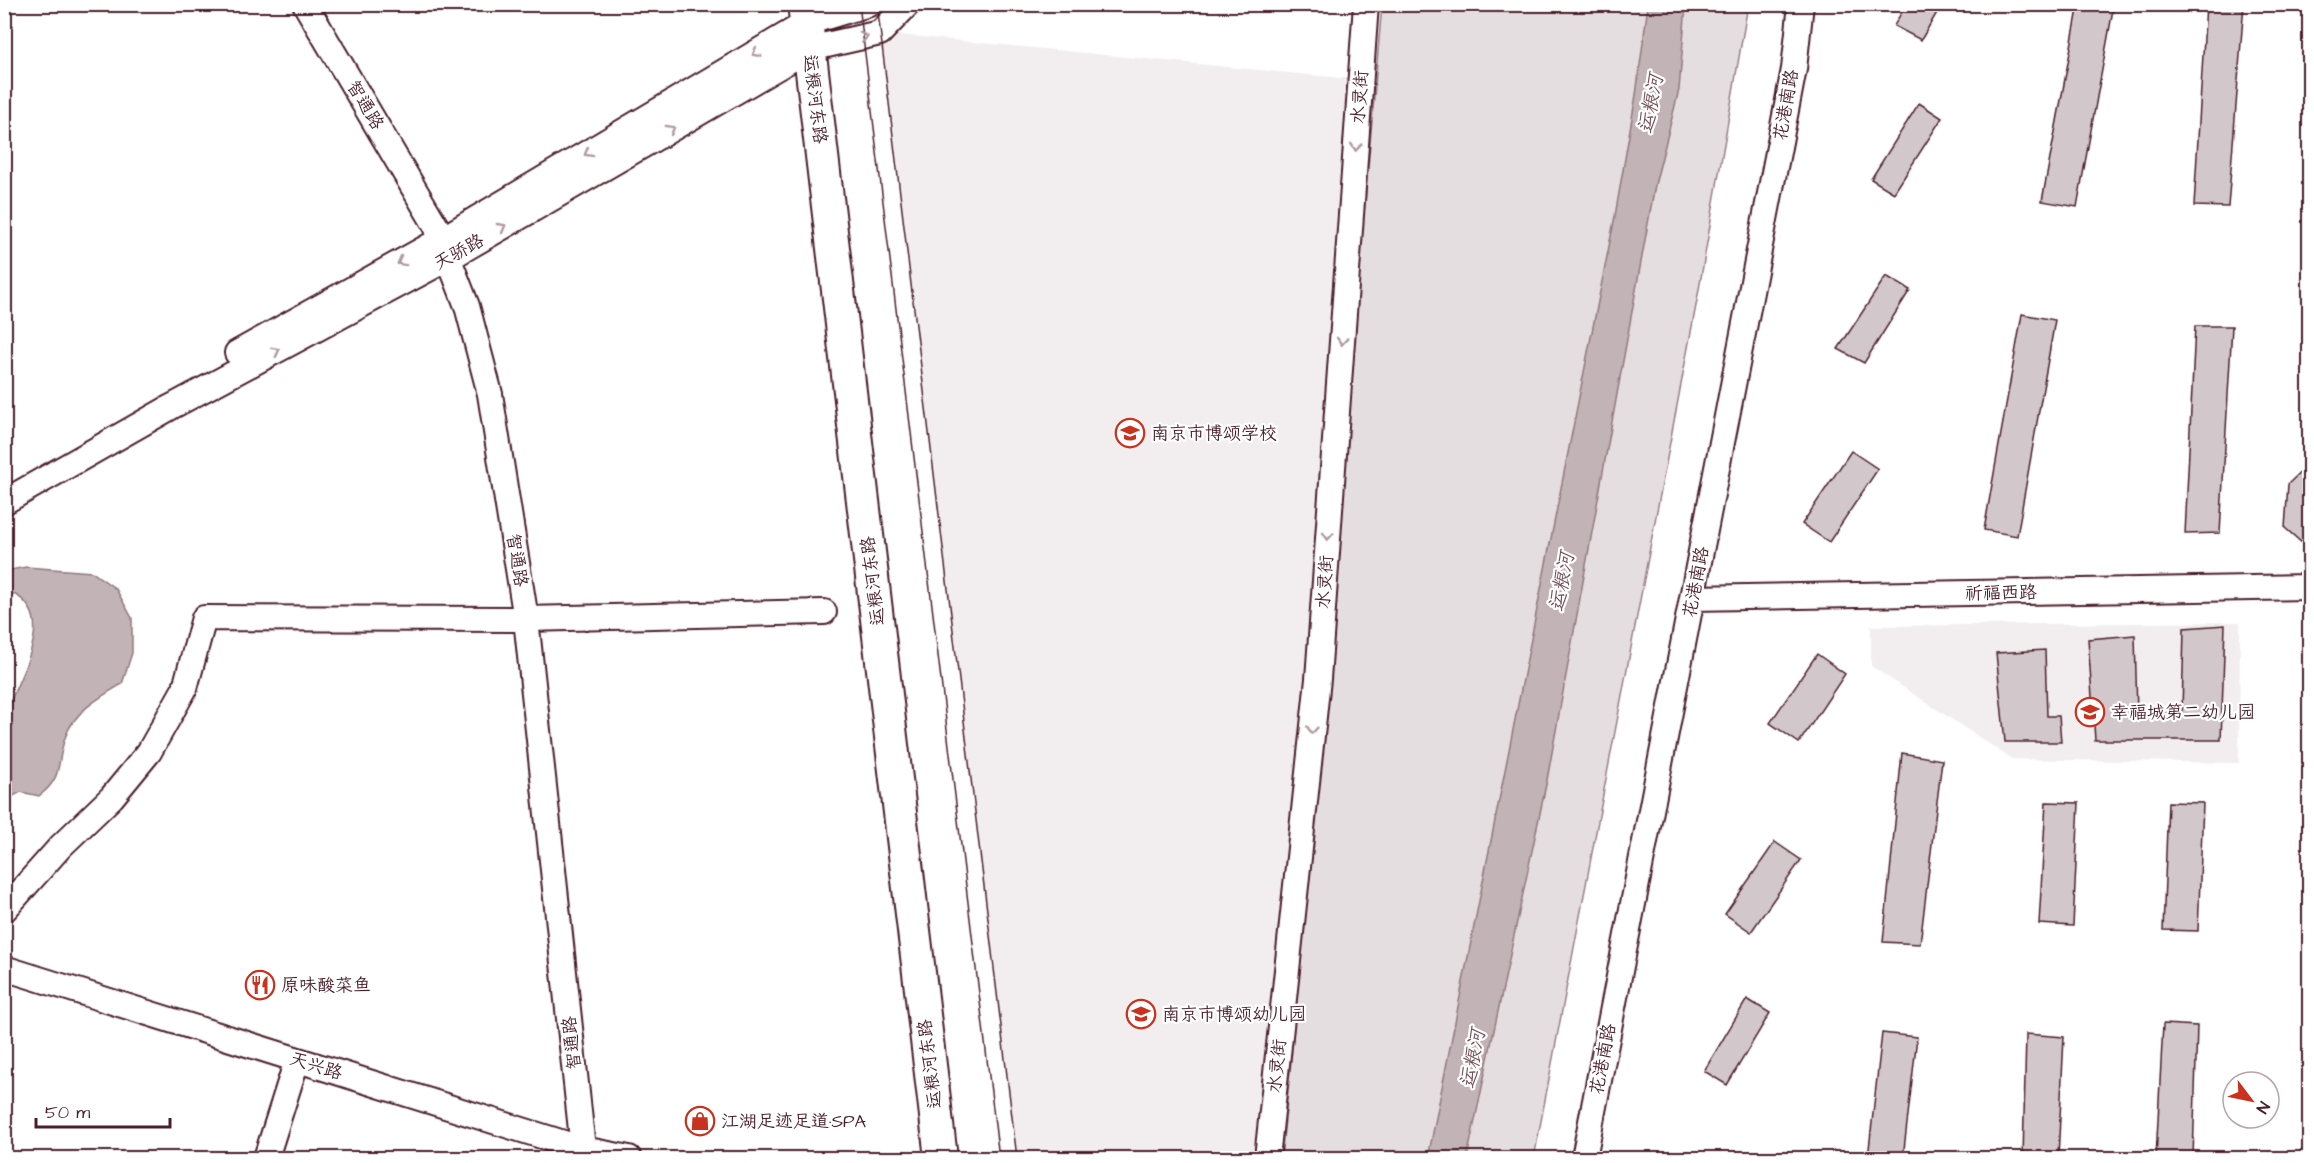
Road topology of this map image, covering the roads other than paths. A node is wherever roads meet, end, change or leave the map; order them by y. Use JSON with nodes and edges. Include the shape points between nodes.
{"nodes":[{"id":1,"x":305,"y":4,"type":"edge"},
{"id":2,"x":869,"y":4,"type":"edge"},
{"id":3,"x":908,"y":4,"type":"edge"},
{"id":4,"x":1366,"y":4,"type":"edge"},
{"id":5,"x":1801,"y":4,"type":"edge"},
{"id":6,"x":806,"y":26,"type":"edge"},
{"id":7,"x":446,"y":249,"type":"junction"},
{"id":8,"x":4,"y":483,"type":"edge"},
{"id":9,"x":4,"y":502,"type":"edge"},
{"id":10,"x":2310,"y":587,"type":"edge"},
{"id":11,"x":1692,"y":598,"type":"junction"},
{"id":12,"x":824,"y":612,"type":"dead end"},
{"id":13,"x":526,"y":619,"type":"junction"},
{"id":14,"x":4,"y":910,"type":"edge"},
{"id":15,"x":4,"y":968,"type":"edge"},
{"id":16,"x":297,"y":1060,"type":"junction"},
{"id":17,"x":583,"y":1154,"type":"edge"},
{"id":18,"x":266,"y":1158,"type":"edge"},
{"id":19,"x":629,"y":1158,"type":"edge"},
{"id":20,"x":941,"y":1158,"type":"edge"},
{"id":21,"x":1267,"y":1158,"type":"edge"},
{"id":22,"x":1584,"y":1158,"type":"edge"}],
"edges":[{"from":1,"to":7,"type":"street","name":"智通路"},
{"from":2,"to":6,"type":"street","name":"天骄路"},
{"from":6,"to":3,"type":"street","name":"天骄路","one_way":true,"via":[[880,33]]},
{"from":4,"to":21,"type":"street","name":"水灵街","one_way":true,"via":[[1317,679]]},
{"from":5,"to":11,"type":"street","name":"花港南路","via":[[1794,69]]},
{"from":6,"to":7,"type":"street","name":"天骄路"},
{"from":6,"to":20,"type":"main road","name":"运粮河东路"},
{"from":7,"to":8,"type":"street","name":"天骄路","one_way":true},
{"from":9,"to":7,"type":"street","name":"天骄路","one_way":true},
{"from":7,"to":13,"type":"street","name":"智通路","via":[[467,306],[490,394]]},
{"from":10,"to":11,"type":"street","name":"祈福西路"},
{"from":11,"to":22,"type":"street","name":"花港南路"},
{"from":12,"to":13,"type":"street"},
{"from":13,"to":14,"type":"street","via":[[204,618],[184,688],[149,752],[112,797],[61,846]]},
{"from":13,"to":17,"type":"street","name":"智通路"},
{"from":15,"to":16,"type":"street","name":"天兴路"},
{"from":16,"to":17,"type":"street","name":"天兴路"},
{"from":16,"to":18,"type":"street"},
{"from":17,"to":19,"type":"street","name":"天兴路"}]}
